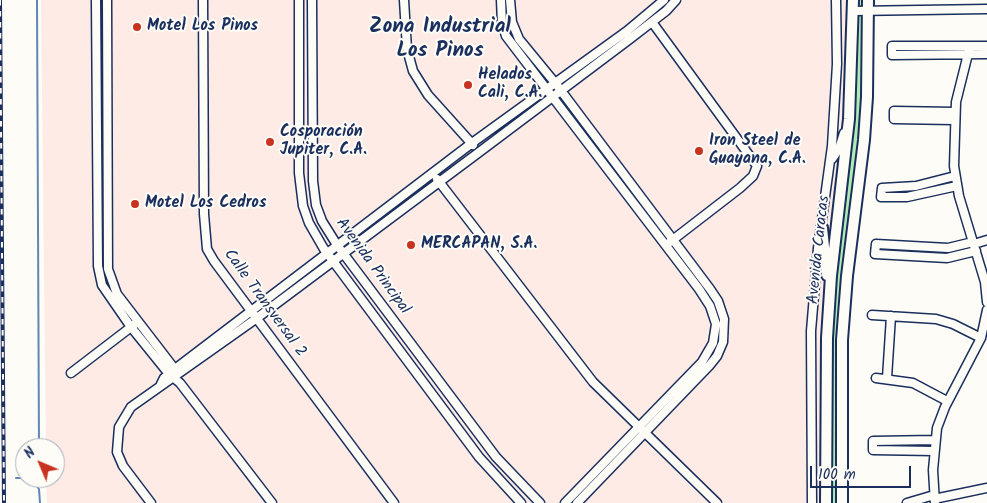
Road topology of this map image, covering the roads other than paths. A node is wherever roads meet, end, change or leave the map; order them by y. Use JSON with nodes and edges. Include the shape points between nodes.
{"nodes":[{"id":1,"x":96,"y":0,"type":"edge"},
{"id":2,"x":107,"y":0,"type":"edge"},
{"id":3,"x":204,"y":0,"type":"edge"},
{"id":4,"x":299,"y":0,"type":"edge"},
{"id":5,"x":312,"y":0,"type":"edge"},
{"id":6,"x":404,"y":0,"type":"edge"},
{"id":7,"x":501,"y":0,"type":"edge"},
{"id":8,"x":510,"y":0,"type":"edge"},
{"id":9,"x":664,"y":0,"type":"edge"},
{"id":10,"x":676,"y":0,"type":"edge"},
{"id":11,"x":836,"y":0,"type":"edge"},
{"id":12,"x":934,"y":0,"type":"edge"},
{"id":13,"x":853,"y":5,"type":"edge"},
{"id":14,"x":868,"y":5,"type":"edge"},
{"id":15,"x":987,"y":9,"type":"edge"},
{"id":16,"x":934,"y":10,"type":"junction"},
{"id":17,"x":652,"y":22,"type":"junction"},
{"id":18,"x":513,"y":29,"type":"junction"},
{"id":19,"x":504,"y":32,"type":"junction"},
{"id":20,"x":970,"y":46,"type":"junction"},
{"id":21,"x":987,"y":46,"type":"edge"},
{"id":22,"x":597,"y":52,"type":"junction"},
{"id":23,"x":968,"y":54,"type":"junction"},
{"id":24,"x":987,"y":54,"type":"edge"},
{"id":25,"x":603,"y":60,"type":"junction"},
{"id":26,"x":556,"y":84,"type":"junction"},
{"id":27,"x":548,"y":89,"type":"junction"},
{"id":28,"x":561,"y":91,"type":"junction"},
{"id":29,"x":554,"y":96,"type":"junction"},
{"id":30,"x":955,"y":112,"type":"junction"},
{"id":31,"x":849,"y":119,"type":"junction"},
{"id":32,"x":954,"y":120,"type":"junction"},
{"id":33,"x":472,"y":142,"type":"junction"},
{"id":34,"x":97,"y":144,"type":"junction"},
{"id":35,"x":107,"y":144,"type":"junction"},
{"id":36,"x":478,"y":153,"type":"junction"},
{"id":37,"x":831,"y":160,"type":"junction"},
{"id":38,"x":432,"y":174,"type":"junction"},
{"id":39,"x":956,"y":176,"type":"junction"},
{"id":40,"x":440,"y":182,"type":"junction"},
{"id":41,"x":957,"y":186,"type":"junction"},
{"id":42,"x":313,"y":190,"type":"junction"},
{"id":43,"x":301,"y":192,"type":"junction"},
{"id":44,"x":316,"y":204,"type":"junction"},
{"id":45,"x":303,"y":206,"type":"junction"},
{"id":46,"x":107,"y":217,"type":"junction"},
{"id":47,"x":98,"y":218,"type":"junction"},
{"id":48,"x":822,"y":228,"type":"junction"},
{"id":49,"x":673,"y":240,"type":"junction"},
{"id":50,"x":987,"y":240,"type":"edge"},
{"id":51,"x":338,"y":245,"type":"junction"},
{"id":52,"x":666,"y":246,"type":"junction"},
{"id":53,"x":975,"y":246,"type":"junction"},
{"id":54,"x":327,"y":253,"type":"junction"},
{"id":55,"x":344,"y":253,"type":"junction"},
{"id":56,"x":333,"y":261,"type":"junction"},
{"id":57,"x":108,"y":264,"type":"junction"},
{"id":58,"x":98,"y":266,"type":"junction"},
{"id":59,"x":987,"y":302,"type":"edge"},
{"id":60,"x":829,"y":303,"type":"junction"},
{"id":61,"x":987,"y":310,"type":"edge"},
{"id":62,"x":251,"y":311,"type":"junction"},
{"id":63,"x":872,"y":315,"type":"dead end"},
{"id":64,"x":891,"y":316,"type":"junction"},
{"id":65,"x":257,"y":318,"type":"junction"},
{"id":66,"x":138,"y":322,"type":"junction"},
{"id":67,"x":131,"y":327,"type":"junction"},
{"id":68,"x":981,"y":338,"type":"junction"},
{"id":69,"x":71,"y":373,"type":"dead end"},
{"id":70,"x":175,"y":376,"type":"junction"},
{"id":71,"x":876,"y":378,"type":"dead end"},
{"id":72,"x":888,"y":378,"type":"junction"},
{"id":73,"x":691,"y":380,"type":"junction"},
{"id":74,"x":947,"y":401,"type":"junction"},
{"id":75,"x":471,"y":425,"type":"junction"},
{"id":76,"x":642,"y":431,"type":"junction"},
{"id":77,"x":461,"y":433,"type":"junction"},
{"id":78,"x":935,"y":440,"type":"junction"},
{"id":79,"x":934,"y":450,"type":"junction"},
{"id":80,"x":491,"y":451,"type":"junction"},
{"id":81,"x":481,"y":459,"type":"junction"},
{"id":82,"x":987,"y":488,"type":"edge"},
{"id":83,"x":934,"y":499,"type":"edge"},
{"id":84,"x":151,"y":503,"type":"edge"},
{"id":85,"x":272,"y":503,"type":"edge"},
{"id":86,"x":394,"y":503,"type":"edge"},
{"id":87,"x":521,"y":503,"type":"edge"},
{"id":88,"x":540,"y":503,"type":"edge"},
{"id":89,"x":565,"y":503,"type":"edge"},
{"id":90,"x":577,"y":503,"type":"edge"},
{"id":91,"x":717,"y":503,"type":"edge"},
{"id":92,"x":812,"y":503,"type":"edge"},
{"id":93,"x":826,"y":503,"type":"edge"},
{"id":94,"x":842,"y":503,"type":"edge"},
{"id":95,"x":907,"y":503,"type":"edge"}],
"edges":[{"from":1,"to":34,"type":"street"},
{"from":2,"to":35,"type":"street"},
{"from":3,"to":62,"type":"street","name":"Calle Transversal 2","via":[[206,243],[214,261]]},
{"from":4,"to":43,"type":"street","name":"Avenida Principal"},
{"from":5,"to":42,"type":"street","name":"Avenida Principal"},
{"from":6,"to":33,"type":"street","via":[[407,49],[413,71],[428,95]]},
{"from":7,"to":19,"type":"street"},
{"from":8,"to":18,"type":"street"},
{"from":9,"to":22,"type":"street"},
{"from":10,"to":17,"type":"street"},
{"from":11,"to":37,"type":"street","via":[[837,64]]},
{"from":12,"to":16,"type":"street"},
{"from":13,"to":14,"type":"street"},
{"from":13,"to":31,"type":"street","name":"Avenida Caracas"},
{"from":14,"to":16,"type":"street"},
{"from":14,"to":94,"type":"street","name":"Avenida Caracas","via":[[864,140],[842,340]]},
{"from":15,"to":16,"type":"street"},
{"from":17,"to":25,"type":"street"},
{"from":17,"to":49,"type":"street","via":[[757,166],[753,176],[740,188]]},
{"from":18,"to":19,"type":"street"},
{"from":18,"to":26,"type":"street"},
{"from":19,"to":27,"type":"street"},
{"from":20,"to":21,"type":"street"},
{"from":20,"to":23,"type":"street"},
{"from":20,"to":23,"type":"street","via":[[892,46],[892,55]]},
{"from":22,"to":25,"type":"street"},
{"from":22,"to":26,"type":"street"},
{"from":23,"to":24,"type":"street"},
{"from":23,"to":30,"type":"street"},
{"from":25,"to":28,"type":"street"},
{"from":26,"to":27,"type":"street"},
{"from":26,"to":28,"type":"street"},
{"from":27,"to":29,"type":"street"},
{"from":27,"to":33,"type":"street"},
{"from":28,"to":29,"type":"street"},
{"from":28,"to":49,"type":"street"},
{"from":29,"to":36,"type":"street"},
{"from":29,"to":52,"type":"street"},
{"from":30,"to":32,"type":"street"},
{"from":30,"to":32,"type":"street","via":[[894,111],[894,119]]},
{"from":31,"to":37,"type":"street","via":[[839,149]]},
{"from":31,"to":60,"type":"street","name":"Avenida Caracas"},
{"from":32,"to":39,"type":"street"},
{"from":33,"to":36,"type":"street"},
{"from":33,"to":38,"type":"street"},
{"from":34,"to":35,"type":"street"},
{"from":34,"to":47,"type":"street"},
{"from":35,"to":46,"type":"street"},
{"from":36,"to":40,"type":"street"},
{"from":37,"to":48,"type":"street"},
{"from":38,"to":40,"type":"street"},
{"from":38,"to":51,"type":"street"},
{"from":39,"to":41,"type":"street"},
{"from":39,"to":41,"type":"street","via":[[916,186],[882,188],[881,197],[907,197]]},
{"from":40,"to":55,"type":"street"},
{"from":40,"to":76,"type":"street","via":[[578,364]]},
{"from":41,"to":53,"type":"street"},
{"from":42,"to":43,"type":"street"},
{"from":42,"to":44,"type":"street","name":"Avenida Principal"},
{"from":43,"to":45,"type":"street","name":"Avenida Principal"},
{"from":44,"to":45,"type":"street"},
{"from":44,"to":51,"type":"street","name":"Avenida Principal","via":[[326,228]]},
{"from":45,"to":54,"type":"street","name":"Avenida Principal","via":[[312,230]]},
{"from":46,"to":47,"type":"street"},
{"from":46,"to":57,"type":"street"},
{"from":47,"to":58,"type":"street"},
{"from":48,"to":60,"type":"street"},
{"from":48,"to":92,"type":"street","via":[[811,330]]},
{"from":49,"to":52,"type":"street"},
{"from":49,"to":73,"type":"street","via":[[715,296],[724,319],[719,352]]},
{"from":50,"to":53,"type":"street"},
{"from":51,"to":54,"type":"street"},
{"from":51,"to":55,"type":"street","name":"Avenida Principal"},
{"from":52,"to":73,"type":"street","via":[[706,300],[716,324],[710,350]]},
{"from":53,"to":53,"type":"street","via":[[948,248],[876,244],[875,254],[955,257]]},
{"from":53,"to":59,"type":"street"},
{"from":54,"to":56,"type":"street","name":"Avenida Principal"},
{"from":54,"to":62,"type":"street"},
{"from":55,"to":56,"type":"street"},
{"from":55,"to":75,"type":"street","name":"Avenida Principal"},
{"from":56,"to":65,"type":"street"},
{"from":56,"to":77,"type":"street","name":"Avenida Principal"},
{"from":57,"to":58,"type":"street"},
{"from":57,"to":66,"type":"street","via":[[114,289]]},
{"from":58,"to":67,"type":"street","via":[[105,291]]},
{"from":60,"to":93,"type":"street","name":"Avenida Caracas"},
{"from":61,"to":68,"type":"street"},
{"from":62,"to":65,"type":"street","name":"Calle Transversal 2"},
{"from":62,"to":70,"type":"street"},
{"from":63,"to":64,"type":"street"},
{"from":64,"to":68,"type":"street","via":[[944,321]]},
{"from":64,"to":72,"type":"street"},
{"from":65,"to":70,"type":"street"},
{"from":65,"to":86,"type":"street","name":"Calle Transversal 2"},
{"from":66,"to":67,"type":"street"},
{"from":66,"to":70,"type":"street"},
{"from":67,"to":69,"type":"street"},
{"from":67,"to":70,"type":"street"},
{"from":68,"to":74,"type":"street"},
{"from":70,"to":84,"type":"street","via":[[131,407],[122,419],[117,435],[119,460]]},
{"from":70,"to":85,"type":"street"},
{"from":71,"to":72,"type":"street"},
{"from":72,"to":74,"type":"street","via":[[913,383]]},
{"from":73,"to":76,"type":"street"},
{"from":74,"to":78,"type":"street"},
{"from":75,"to":77,"type":"street"},
{"from":75,"to":80,"type":"street","name":"Avenida Principal"},
{"from":76,"to":89,"type":"street"},
{"from":76,"to":90,"type":"street"},
{"from":76,"to":91,"type":"street"},
{"from":77,"to":81,"type":"street","name":"Avenida Principal"},
{"from":78,"to":79,"type":"street"},
{"from":78,"to":79,"type":"street","via":[[873,441],[873,450]]},
{"from":79,"to":83,"type":"street"},
{"from":80,"to":81,"type":"street"},
{"from":80,"to":88,"type":"street","name":"Avenida Principal"},
{"from":81,"to":87,"type":"street","name":"Avenida Principal"},
{"from":82,"to":83,"type":"street"},
{"from":83,"to":95,"type":"street"}]}
